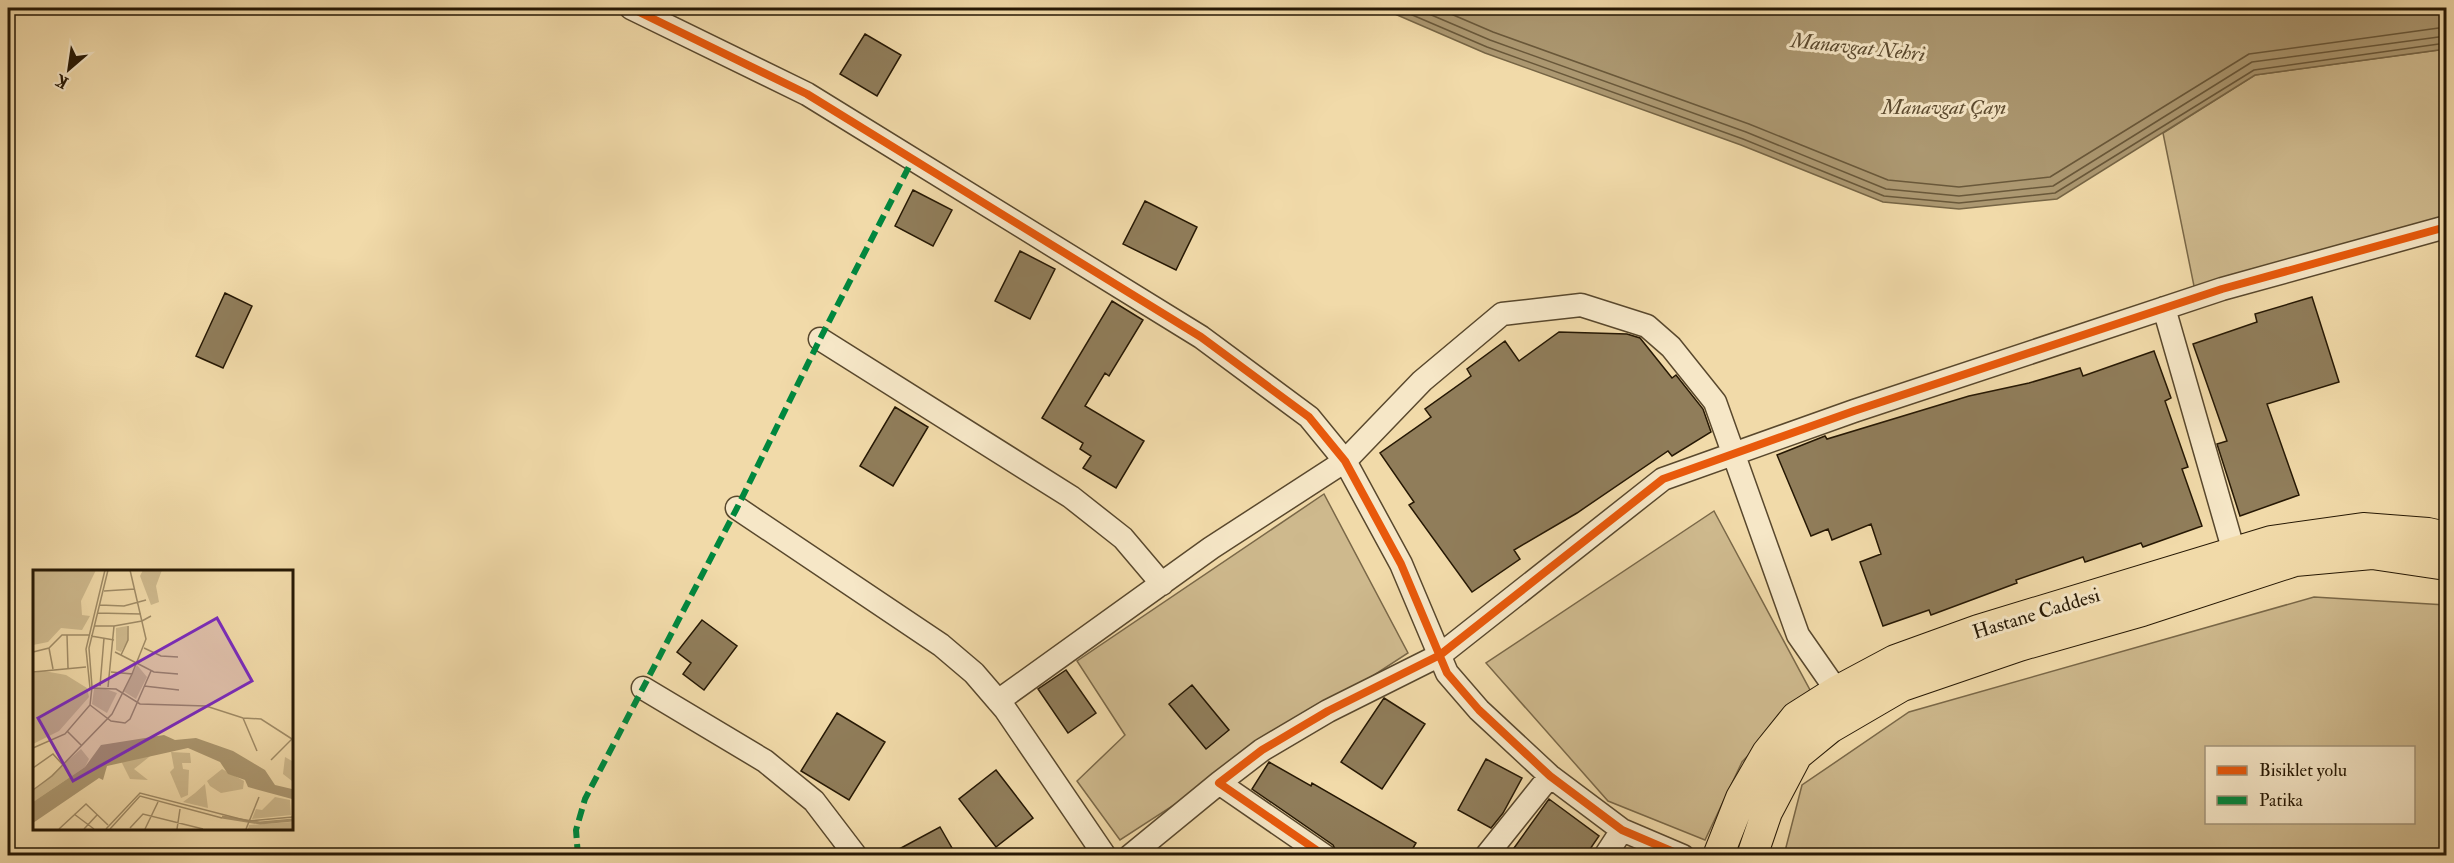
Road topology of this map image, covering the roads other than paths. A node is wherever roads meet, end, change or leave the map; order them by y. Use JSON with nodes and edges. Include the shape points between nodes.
{"nodes":[{"id":1,"x":631,"y":8,"type":"edge"},
{"id":2,"x":2446,"y":227,"type":"edge"},
{"id":3,"x":2164,"y":308,"type":"junction"},
{"id":4,"x":820,"y":339,"type":"dead end"},
{"id":5,"x":1734,"y":452,"type":"junction"},
{"id":6,"x":1345,"y":461,"type":"junction"},
{"id":7,"x":737,"y":508,"type":"dead end"},
{"id":8,"x":2446,"y":537,"type":"edge"},
{"id":9,"x":2234,"y":552,"type":"junction"},
{"id":10,"x":2446,"y":565,"type":"edge"},
{"id":11,"x":1162,"y":584,"type":"junction"},
{"id":12,"x":1440,"y":655,"type":"junction"},
{"id":13,"x":642,"y":688,"type":"dead end"},
{"id":14,"x":1838,"y":691,"type":"junction"},
{"id":15,"x":998,"y":701,"type":"junction"},
{"id":16,"x":1550,"y":776,"type":"junction"},
{"id":17,"x":1219,"y":783,"type":"junction"},
{"id":18,"x":1622,"y":830,"type":"junction"},
{"id":19,"x":856,"y":855,"type":"edge"},
{"id":20,"x":1105,"y":855,"type":"edge"},
{"id":21,"x":1130,"y":855,"type":"edge"},
{"id":22,"x":1325,"y":855,"type":"edge"},
{"id":23,"x":1486,"y":855,"type":"edge"},
{"id":24,"x":1605,"y":855,"type":"edge"},
{"id":25,"x":1683,"y":855,"type":"edge"},
{"id":26,"x":1718,"y":855,"type":"edge"},
{"id":27,"x":1752,"y":855,"type":"edge"}],
"edges":[{"from":1,"to":6,"type":"street","via":[[807,94],[1201,336],[1309,417]]},
{"from":2,"to":3,"type":"street","via":[[2222,288]]},
{"from":3,"to":5,"type":"street"},
{"from":3,"to":9,"type":"street"},
{"from":4,"to":11,"type":"street","via":[[1071,497],[1123,537]]},
{"from":5,"to":6,"type":"street","via":[[1715,402],[1671,346],[1647,326],[1581,304],[1502,314],[1422,381]]},
{"from":5,"to":12,"type":"street","via":[[1663,479]]},
{"from":5,"to":14,"type":"street","via":[[1798,635]]},
{"from":6,"to":11,"type":"street"},
{"from":6,"to":12,"type":"street","via":[[1401,564]]},
{"from":7,"to":15,"type":"street","via":[[941,645],[974,673]]},
{"from":8,"to":9,"type":"main road","name":"Hastane Caddesi","via":[[2363,528],[2271,541]]},
{"from":9,"to":14,"type":"main road","name":"Hastane Caddesi","via":[[1978,630],[1895,660]]},
{"from":10,"to":27,"type":"main road","name":"Hastane Caddesi","via":[[2372,555],[2295,561],[1902,686],[1830,728],[1797,755],[1767,812]]},
{"from":11,"to":15,"type":"street"},
{"from":12,"to":16,"type":"street","via":[[1448,673],[1479,710]]},
{"from":12,"to":17,"type":"street","via":[[1328,711],[1262,750]]},
{"from":13,"to":19,"type":"street","via":[[765,761],[814,801]]},
{"from":14,"to":26,"type":"main road","name":"Hastane Caddesi","via":[[1797,717],[1767,753],[1741,798]]},
{"from":15,"to":20,"type":"street"},
{"from":16,"to":18,"type":"street"},
{"from":16,"to":23,"type":"street"},
{"from":17,"to":21,"type":"street"},
{"from":17,"to":22,"type":"street"},
{"from":18,"to":24,"type":"street"},
{"from":18,"to":25,"type":"street"}]}
